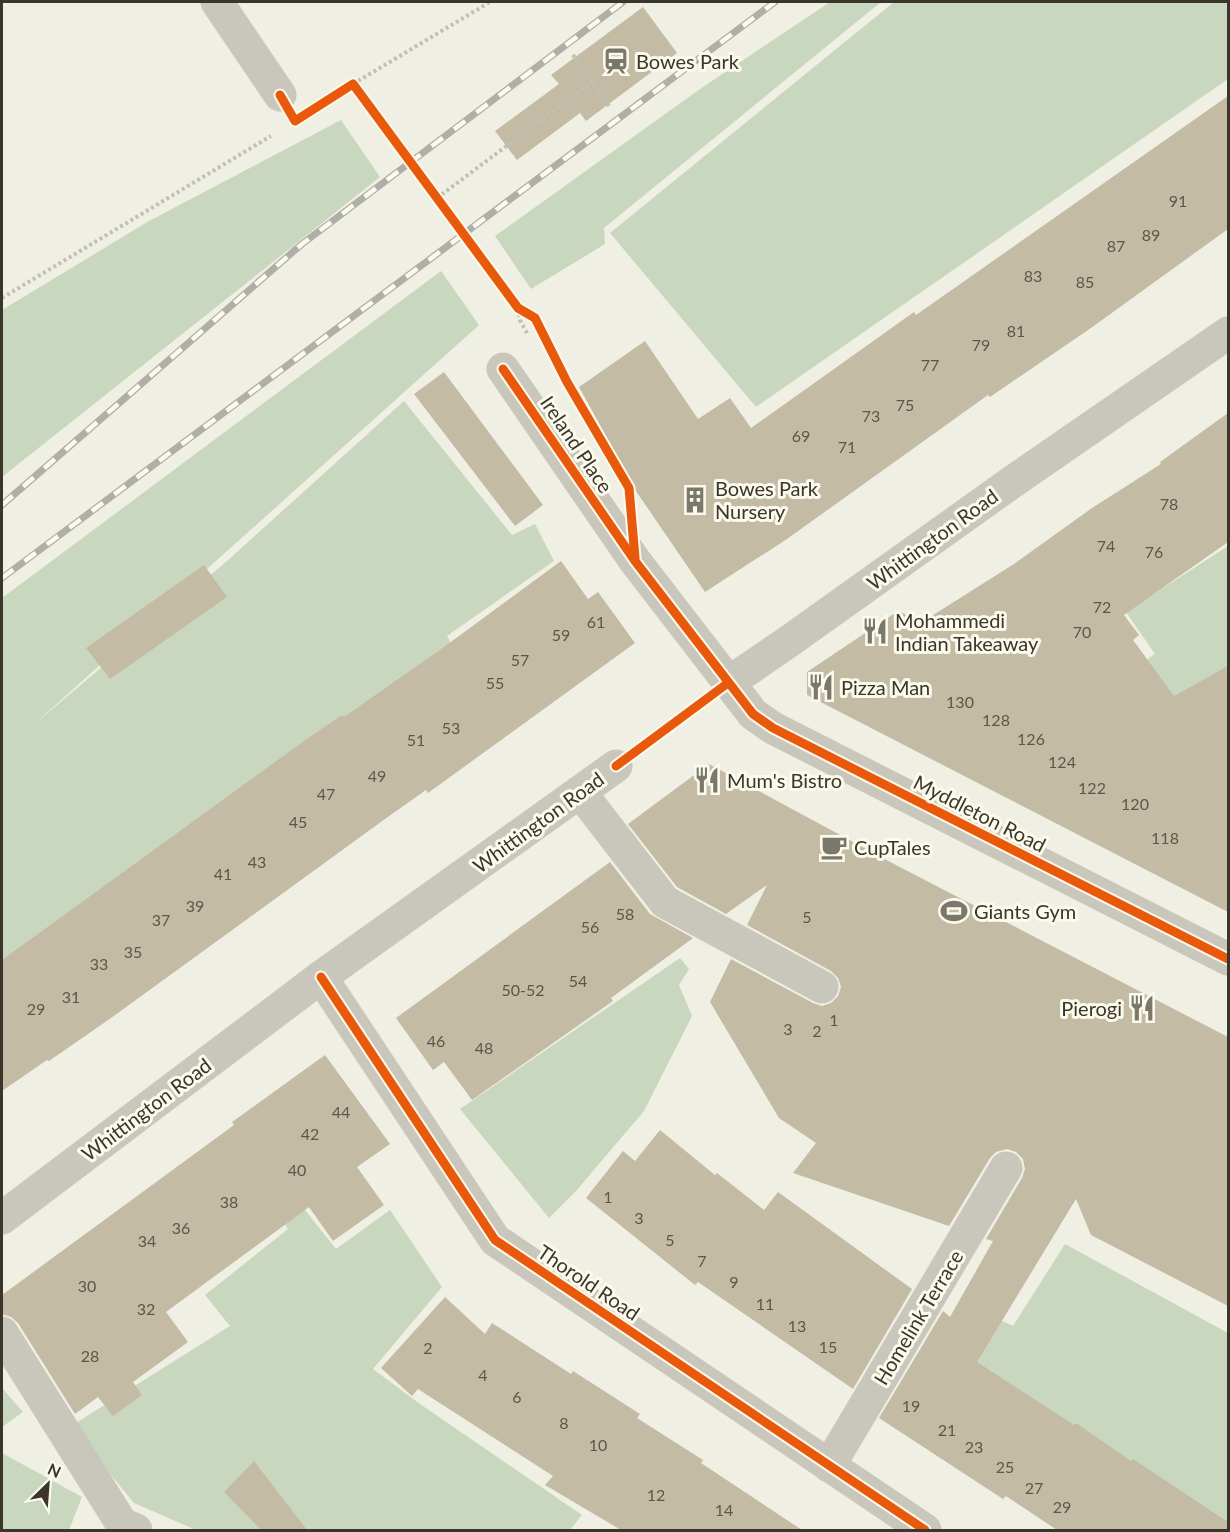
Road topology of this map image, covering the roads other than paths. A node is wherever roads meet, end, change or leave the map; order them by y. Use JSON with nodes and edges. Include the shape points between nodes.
{"nodes":[{"id":1,"x":217,"y":2,"type":"edge"},
{"id":2,"x":288,"y":108,"type":"road end"},
{"id":3,"x":1228,"y":333,"type":"edge"},
{"id":4,"x":503,"y":369,"type":"dead end"},
{"id":5,"x":728,"y":683,"type":"junction"},
{"id":6,"x":616,"y":766,"type":"dead end"},
{"id":7,"x":580,"y":792,"type":"junction"},
{"id":8,"x":1228,"y":959,"type":"edge"},
{"id":9,"x":321,"y":977,"type":"junction"},
{"id":10,"x":822,"y":987,"type":"dead end"},
{"id":11,"x":1006,"y":1168,"type":"dead end"},
{"id":12,"x":2,"y":1218,"type":"edge"},
{"id":13,"x":2,"y":1333,"type":"edge"},
{"id":14,"x":829,"y":1466,"type":"junction"},
{"id":15,"x":136,"y":1530,"type":"edge"},
{"id":16,"x":925,"y":1530,"type":"edge"}],
"edges":[{"from":1,"to":2,"type":"street"},
{"from":3,"to":5,"type":"street","name":"Whittington Road"},
{"from":4,"to":5,"type":"street","name":"Ireland Place","via":[[635,561]]},
{"from":5,"to":8,"type":"street","name":"Myddleton Road","via":[[753,714],[773,729]]},
{"from":6,"to":7,"type":"street","name":"Whittington Road"},
{"from":7,"to":9,"type":"street","name":"Whittington Road"},
{"from":7,"to":10,"type":"street","via":[[665,902]]},
{"from":9,"to":12,"type":"street","name":"Whittington Road"},
{"from":9,"to":14,"type":"street","name":"Thorold Road","via":[[495,1239]]},
{"from":11,"to":14,"type":"street","name":"Homelink Terrace"},
{"from":13,"to":15,"type":"street","via":[[122,1524]]},
{"from":14,"to":16,"type":"street","name":"Thorold Road"}]}
